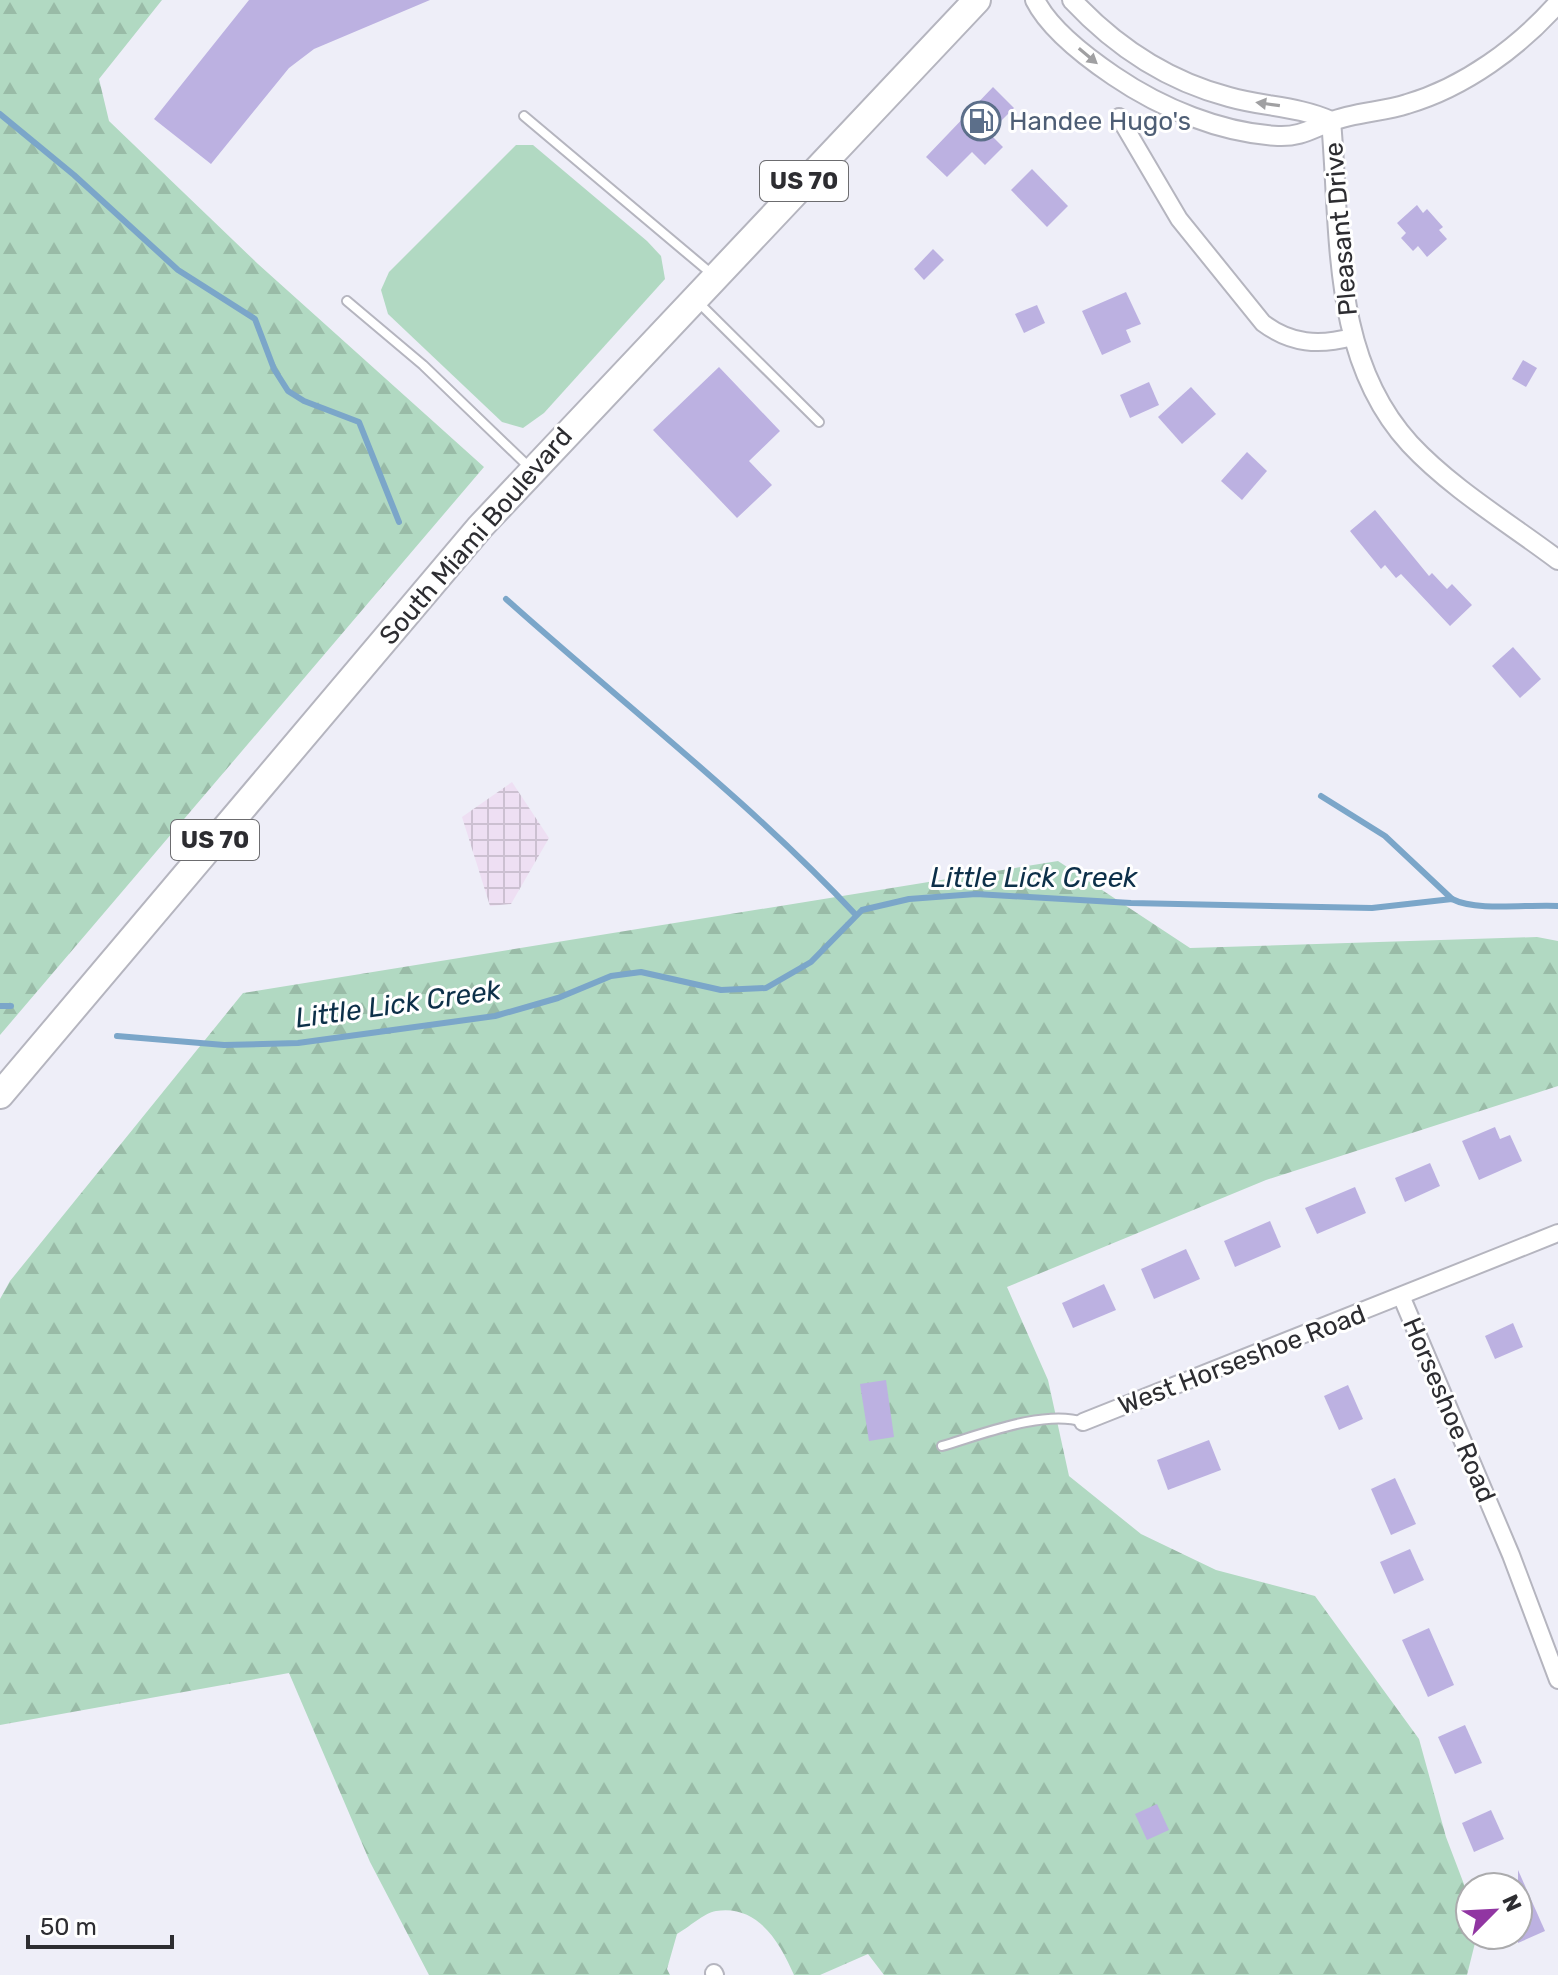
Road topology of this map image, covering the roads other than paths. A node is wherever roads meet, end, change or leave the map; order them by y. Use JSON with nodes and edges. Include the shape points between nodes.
{"nodes":[{"id":1,"x":977,"y":0,"type":"edge"},
{"id":2,"x":1035,"y":0,"type":"edge"},
{"id":3,"x":1072,"y":0,"type":"edge"},
{"id":4,"x":1558,"y":3,"type":"edge"},
{"id":5,"x":524,"y":116,"type":"dead end"},
{"id":6,"x":1119,"y":117,"type":"dead end"},
{"id":7,"x":1331,"y":121,"type":"junction"},
{"id":8,"x":714,"y":276,"type":"junction"},
{"id":9,"x":693,"y":298,"type":"junction"},
{"id":10,"x":347,"y":301,"type":"dead end"},
{"id":11,"x":1352,"y":337,"type":"junction"},
{"id":12,"x":819,"y":422,"type":"dead end"},
{"id":13,"x":532,"y":470,"type":"junction"},
{"id":14,"x":1558,"y":560,"type":"edge"},
{"id":15,"x":0,"y":1095,"type":"edge"},
{"id":16,"x":1558,"y":1233,"type":"edge"},
{"id":17,"x":1402,"y":1298,"type":"junction"},
{"id":18,"x":1083,"y":1422,"type":"joint"},
{"id":19,"x":942,"y":1446,"type":"dead end"},
{"id":20,"x":1558,"y":1680,"type":"edge"}],
"edges":[{"from":1,"to":8,"type":"highway","name":"South Miami Boulevard","number":"US 70"},
{"from":2,"to":7,"type":"street","name":"Pleasant Drive","one_way":true,"via":[[1060,31],[1107,71],[1145,96],[1194,117],[1278,136],[1308,134]]},
{"from":7,"to":3,"type":"street","name":"Pleasant Drive","one_way":true,"via":[[1308,110],[1229,97],[1180,79],[1124,47]]},
{"from":4,"to":7,"type":"street","via":[[1521,40],[1458,82],[1410,104]]},
{"from":5,"to":8,"type":"lane"},
{"from":6,"to":11,"type":"street","name":"Pleasant Drive","via":[[1179,219],[1263,323],[1306,342]]},
{"from":7,"to":11,"type":"street","name":"Pleasant Drive"},
{"from":8,"to":9,"type":"highway","name":"South Miami Boulevard","number":"US 70"},
{"from":9,"to":12,"type":"lane"},
{"from":9,"to":13,"type":"highway","name":"South Miami Boulevard","number":"US 70"},
{"from":10,"to":13,"type":"lane","via":[[423,365]]},
{"from":11,"to":14,"type":"street","name":"Pleasant Drive","via":[[1369,382],[1408,442]]},
{"from":13,"to":15,"type":"highway","name":"South Miami Boulevard","number":"US 70"},
{"from":16,"to":17,"type":"street","name":"Horseshoe Road"},
{"from":17,"to":18,"type":"street","name":"West Horseshoe Road"},
{"from":17,"to":20,"type":"street","name":"Horseshoe Road"},
{"from":18,"to":19,"type":"lane","via":[[1066,1416]]}]}
